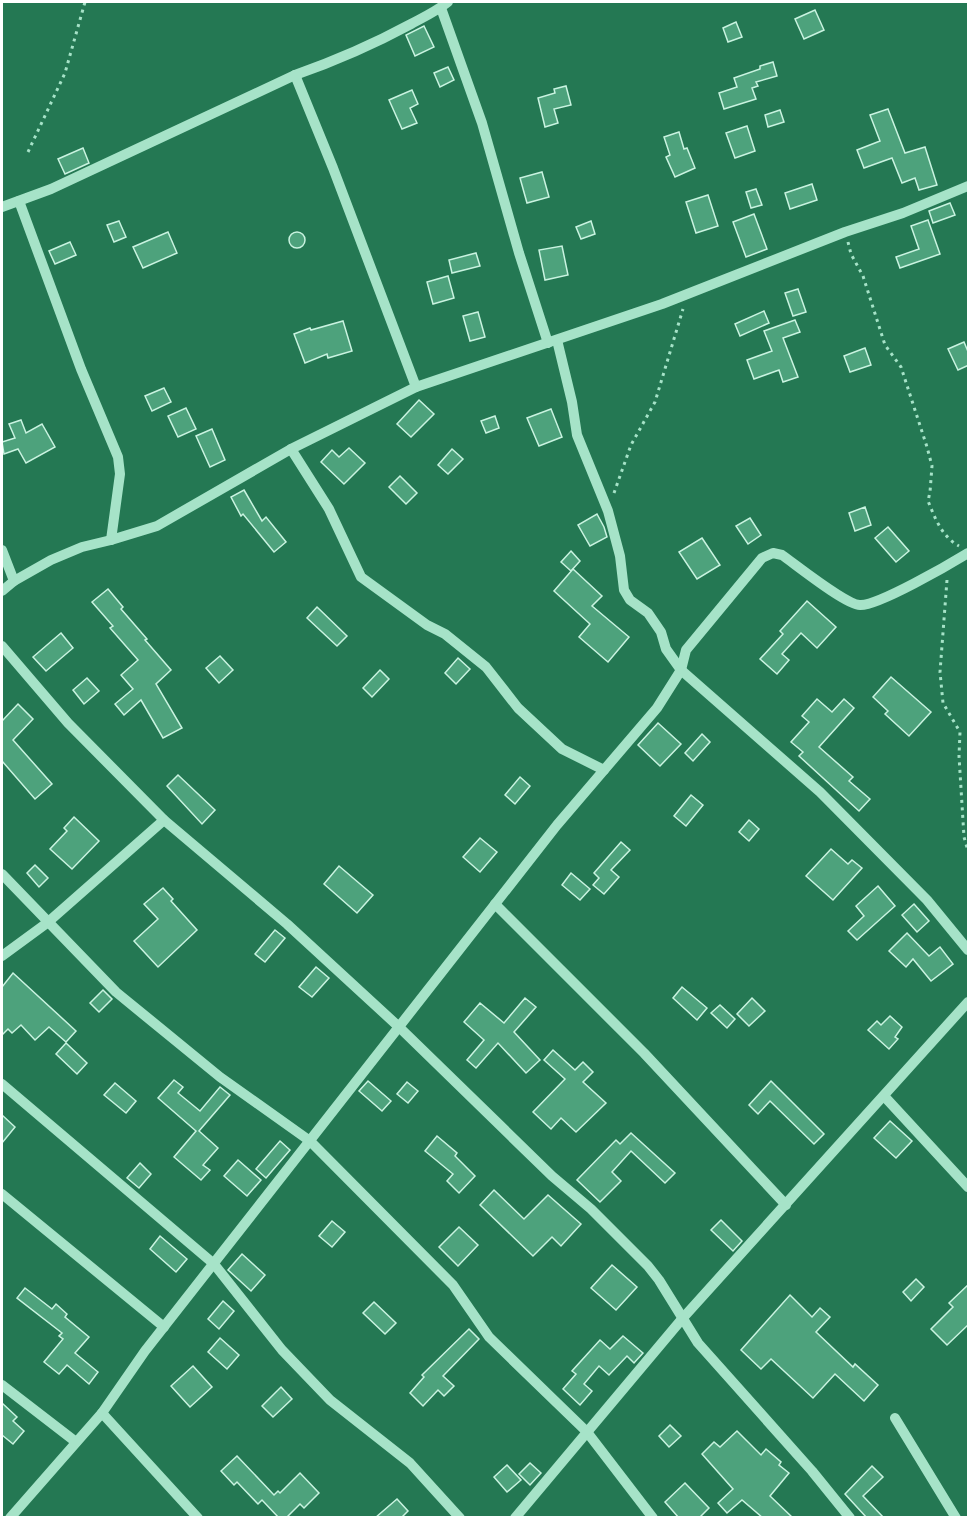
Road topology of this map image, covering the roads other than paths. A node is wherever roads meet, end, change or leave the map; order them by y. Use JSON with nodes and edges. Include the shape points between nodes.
{"nodes":[{"id":1,"x":444,"y":4,"type":"edge"},
{"id":2,"x":295,"y":75,"type":"junction"},
{"id":3,"x":969,"y":186,"type":"edge"},
{"id":4,"x":19,"y":201,"type":"junction"},
{"id":5,"x":2,"y":207,"type":"edge"},
{"id":6,"x":553,"y":341,"type":"junction"},
{"id":7,"x":416,"y":387,"type":"junction"},
{"id":8,"x":291,"y":449,"type":"junction"},
{"id":9,"x":111,"y":540,"type":"junction"},
{"id":10,"x":964,"y":549,"type":"edge"},
{"id":11,"x":2,"y":550,"type":"edge"},
{"id":12,"x":14,"y":581,"type":"junction"},
{"id":13,"x":2,"y":591,"type":"edge"},
{"id":14,"x":2,"y":646,"type":"edge"},
{"id":15,"x":681,"y":670,"type":"junction"},
{"id":16,"x":604,"y":770,"type":"junction"},
{"id":17,"x":164,"y":820,"type":"junction"},
{"id":18,"x":2,"y":874,"type":"edge"},
{"id":19,"x":495,"y":904,"type":"junction"},
{"id":20,"x":47,"y":923,"type":"junction"},
{"id":21,"x":969,"y":950,"type":"edge"},
{"id":22,"x":2,"y":956,"type":"edge"},
{"id":23,"x":969,"y":1002,"type":"edge"},
{"id":24,"x":399,"y":1027,"type":"junction"},
{"id":25,"x":2,"y":1084,"type":"edge"},
{"id":26,"x":884,"y":1096,"type":"junction"},
{"id":27,"x":310,"y":1141,"type":"junction"},
{"id":28,"x":969,"y":1187,"type":"edge"},
{"id":29,"x":2,"y":1194,"type":"edge"},
{"id":30,"x":786,"y":1205,"type":"junction"},
{"id":31,"x":214,"y":1264,"type":"junction"},
{"id":32,"x":682,"y":1320,"type":"junction"},
{"id":33,"x":164,"y":1327,"type":"junction"},
{"id":34,"x":2,"y":1385,"type":"edge"},
{"id":35,"x":102,"y":1413,"type":"junction"},
{"id":36,"x":895,"y":1418,"type":"dead end"},
{"id":37,"x":587,"y":1432,"type":"junction"},
{"id":38,"x":76,"y":1442,"type":"junction"},
{"id":39,"x":10,"y":1518,"type":"edge"},
{"id":40,"x":198,"y":1518,"type":"edge"},
{"id":41,"x":460,"y":1518,"type":"edge"},
{"id":42,"x":515,"y":1518,"type":"edge"},
{"id":43,"x":653,"y":1518,"type":"edge"},
{"id":44,"x":850,"y":1518,"type":"edge"},
{"id":45,"x":956,"y":1518,"type":"edge"}],
"edges":[{"from":1,"to":2,"type":"street","via":[[400,30]]},
{"from":1,"to":6,"type":"street","via":[[519,253]]},
{"from":2,"to":4,"type":"street"},
{"from":2,"to":7,"type":"street"},
{"from":3,"to":6,"type":"street","via":[[690,294]]},
{"from":4,"to":5,"type":"street"},
{"from":4,"to":9,"type":"street","via":[[118,457],[120,474]]},
{"from":6,"to":7,"type":"street"},
{"from":6,"to":15,"type":"street","via":[[572,402],[577,435],[608,511],[624,590],[630,600],[648,613]]},
{"from":7,"to":8,"type":"street"},
{"from":8,"to":9,"type":"street","via":[[157,526]]},
{"from":8,"to":16,"type":"street","via":[[329,509],[361,577],[486,667],[518,708],[562,749]]},
{"from":9,"to":12,"type":"street","via":[[51,560]]},
{"from":10,"to":15,"type":"street","via":[[881,599],[859,605],[773,553],[762,558],[702,629],[686,650]]},
{"from":11,"to":12,"type":"street"},
{"from":12,"to":13,"type":"street"},
{"from":14,"to":17,"type":"street","via":[[68,723]]},
{"from":15,"to":16,"type":"street","via":[[657,708]]},
{"from":15,"to":21,"type":"street","via":[[820,792],[927,900]]},
{"from":16,"to":19,"type":"street"},
{"from":17,"to":20,"type":"street"},
{"from":17,"to":24,"type":"street","via":[[287,924]]},
{"from":18,"to":20,"type":"street"},
{"from":19,"to":24,"type":"street"},
{"from":19,"to":30,"type":"street","via":[[644,1053]]},
{"from":20,"to":22,"type":"street"},
{"from":20,"to":27,"type":"street","via":[[116,992],[169,1036]]},
{"from":23,"to":26,"type":"street"},
{"from":24,"to":27,"type":"street"},
{"from":24,"to":32,"type":"street","via":[[648,1266]]},
{"from":25,"to":31,"type":"street"},
{"from":26,"to":28,"type":"street"},
{"from":26,"to":30,"type":"street"},
{"from":27,"to":31,"type":"street"},
{"from":27,"to":37,"type":"street","via":[[453,1285],[489,1337]]},
{"from":29,"to":33,"type":"street"},
{"from":30,"to":32,"type":"street"},
{"from":31,"to":33,"type":"street"},
{"from":31,"to":41,"type":"street","via":[[282,1350],[330,1400],[410,1463]]},
{"from":32,"to":37,"type":"street"},
{"from":32,"to":44,"type":"street"},
{"from":33,"to":35,"type":"street"},
{"from":34,"to":38,"type":"street"},
{"from":35,"to":38,"type":"street"},
{"from":35,"to":40,"type":"street"},
{"from":36,"to":45,"type":"street"},
{"from":37,"to":42,"type":"street"},
{"from":37,"to":43,"type":"street"},
{"from":38,"to":39,"type":"street"}]}
